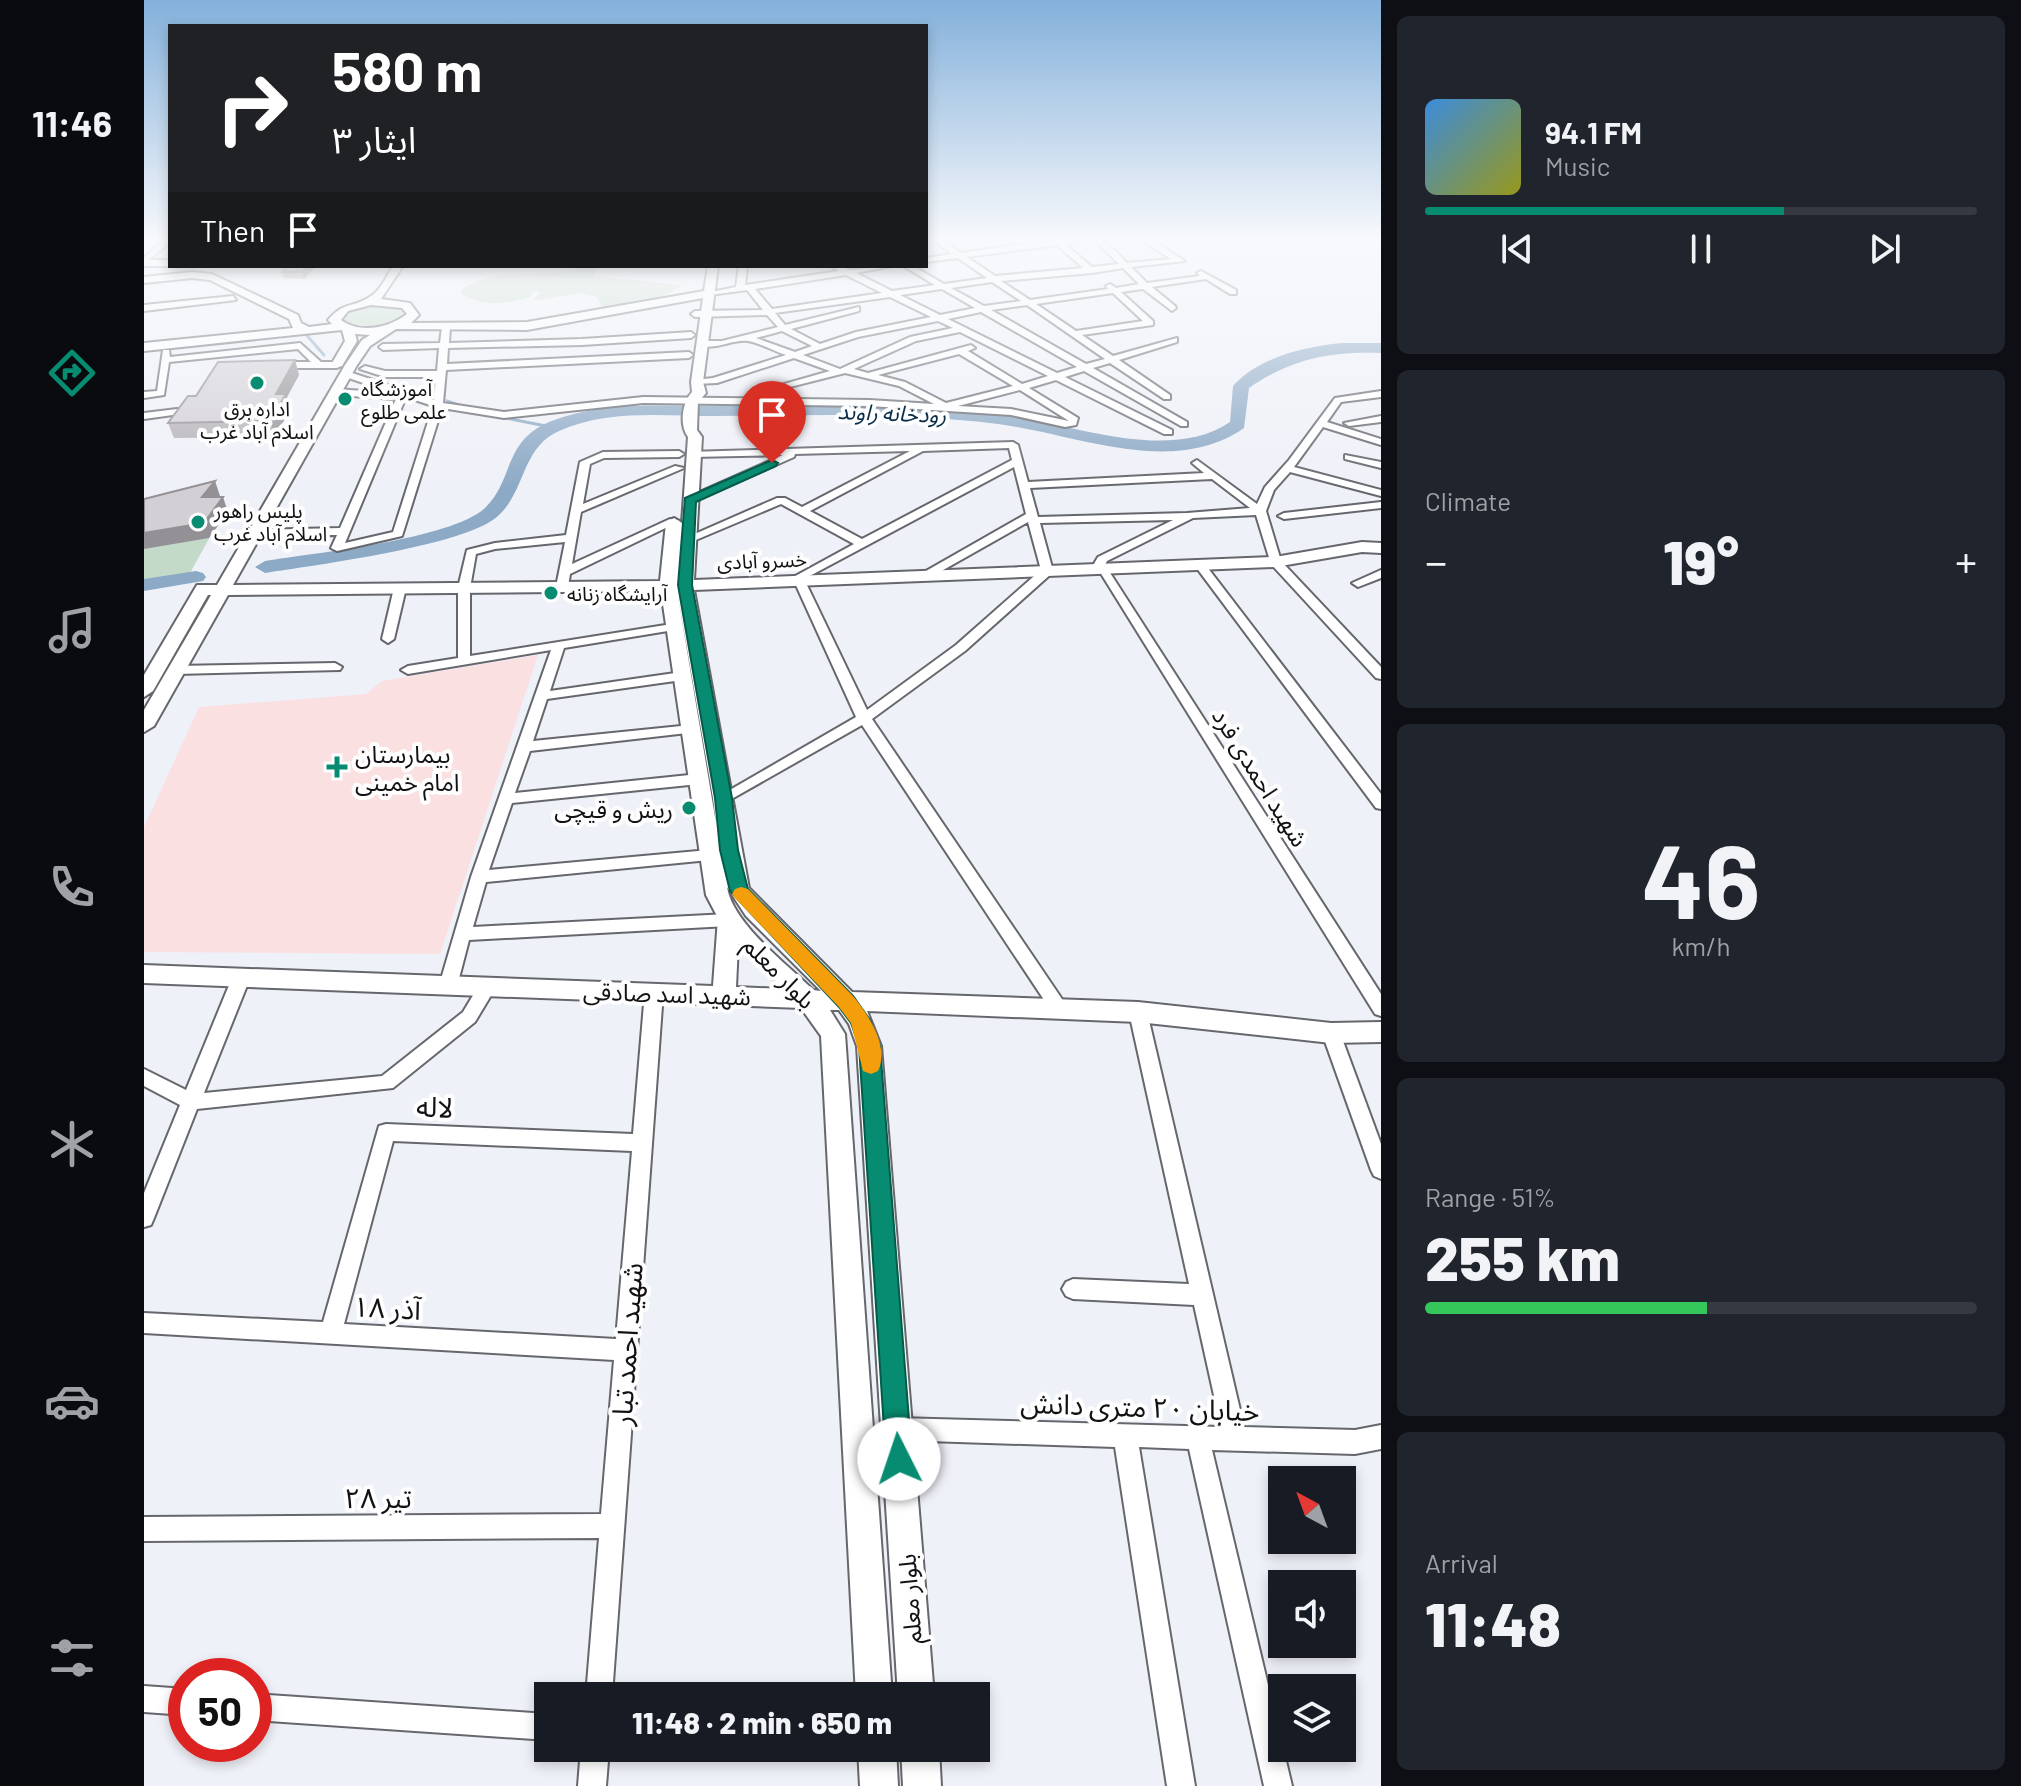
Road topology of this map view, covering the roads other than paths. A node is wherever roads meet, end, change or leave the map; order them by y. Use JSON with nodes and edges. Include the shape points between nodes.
{"nodes":[{"id":1,"x":297,"y":322,"type":"edge"},
{"id":2,"x":400,"y":322,"type":"edge"},
{"id":3,"x":560,"y":322,"type":"edge"},
{"id":4,"x":696,"y":322,"type":"edge"},
{"id":5,"x":700,"y":322,"type":"edge"},
{"id":6,"x":778,"y":322,"type":"edge"},
{"id":7,"x":804,"y":322,"type":"edge"},
{"id":8,"x":924,"y":322,"type":"edge"},
{"id":9,"x":949,"y":322,"type":"edge"},
{"id":10,"x":1006,"y":322,"type":"edge"},
{"id":11,"x":1057,"y":322,"type":"edge"},
{"id":12,"x":1148,"y":322,"type":"edge"},
{"id":13,"x":341,"y":325,"type":"junction"},
{"id":14,"x":392,"y":327,"type":"junction"},
{"id":15,"x":446,"y":327,"type":"junction"},
{"id":16,"x":301,"y":328,"type":"junction"},
{"id":17,"x":783,"y":328,"type":"junction"},
{"id":18,"x":962,"y":329,"type":"junction"},
{"id":19,"x":1074,"y":334,"type":"junction"},
{"id":20,"x":691,"y":335,"type":"junction"},
{"id":21,"x":748,"y":338,"type":"junction"},
{"id":22,"x":1174,"y":340,"type":"dead end"},
{"id":23,"x":144,"y":341,"type":"edge"},
{"id":24,"x":701,"y":344,"type":"junction"},
{"id":25,"x":992,"y":344,"type":"junction"},
{"id":26,"x":167,"y":345,"type":"junction"},
{"id":27,"x":442,"y":345,"type":"junction"},
{"id":28,"x":818,"y":346,"type":"junction"},
{"id":29,"x":144,"y":347,"type":"edge"},
{"id":30,"x":383,"y":347,"type":"dead end"},
{"id":31,"x":961,"y":351,"type":"junction"},
{"id":32,"x":793,"y":354,"type":"junction"},
{"id":33,"x":689,"y":355,"type":"junction"},
{"id":34,"x":1109,"y":358,"type":"junction"},
{"id":35,"x":164,"y":360,"type":"junction"},
{"id":36,"x":264,"y":365,"type":"edge"},
{"id":37,"x":319,"y":365,"type":"junction"},
{"id":38,"x":1083,"y":367,"type":"junction"},
{"id":39,"x":345,"y":368,"type":"junction"},
{"id":40,"x":841,"y":370,"type":"junction"},
{"id":41,"x":443,"y":371,"type":"junction"},
{"id":42,"x":872,"y":374,"type":"junction"},
{"id":43,"x":1056,"y":376,"type":"junction"},
{"id":44,"x":697,"y":382,"type":"junction"},
{"id":45,"x":1022,"y":387,"type":"junction"},
{"id":46,"x":773,"y":390,"type":"dead end"},
{"id":47,"x":336,"y":392,"type":"junction"},
{"id":48,"x":1381,"y":394,"type":"edge"},
{"id":49,"x":144,"y":395,"type":"edge"},
{"id":50,"x":1167,"y":397,"type":"dead end"},
{"id":51,"x":691,"y":401,"type":"junction"},
{"id":52,"x":439,"y":405,"type":"junction"},
{"id":53,"x":945,"y":406,"type":"junction"},
{"id":54,"x":177,"y":412,"type":"edge"},
{"id":55,"x":144,"y":416,"type":"edge"},
{"id":56,"x":1381,"y":419,"type":"edge"},
{"id":57,"x":1320,"y":423,"type":"junction"},
{"id":58,"x":1349,"y":423,"type":"dead end"},
{"id":59,"x":1184,"y":424,"type":"dead end"},
{"id":60,"x":1168,"y":432,"type":"dead end"},
{"id":61,"x":1381,"y":442,"type":"edge"},
{"id":62,"x":924,"y":447,"type":"junction"},
{"id":63,"x":799,"y":451,"type":"junction"},
{"id":64,"x":685,"y":452,"type":"junction"},
{"id":65,"x":1349,"y":457,"type":"dead end"},
{"id":66,"x":1017,"y":461,"type":"junction"},
{"id":67,"x":1197,"y":463,"type":"dead end"},
{"id":68,"x":1381,"y":465,"type":"edge"},
{"id":69,"x":1287,"y":468,"type":"junction"},
{"id":70,"x":1214,"y":476,"type":"junction"},
{"id":71,"x":1024,"y":485,"type":"junction"},
{"id":72,"x":1381,"y":493,"type":"edge"},
{"id":73,"x":690,"y":500,"type":"junction"},
{"id":74,"x":1381,"y":505,"type":"edge"},
{"id":75,"x":577,"y":510,"type":"junction"},
{"id":76,"x":802,"y":511,"type":"junction"},
{"id":77,"x":1260,"y":511,"type":"junction"},
{"id":78,"x":1191,"y":515,"type":"junction"},
{"id":79,"x":1284,"y":516,"type":"dead end"},
{"id":80,"x":1032,"y":518,"type":"junction"},
{"id":81,"x":344,"y":531,"type":"junction"},
{"id":82,"x":681,"y":531,"type":"junction"},
{"id":83,"x":253,"y":533,"type":"junction"},
{"id":84,"x":572,"y":538,"type":"junction"},
{"id":85,"x":863,"y":544,"type":"junction"},
{"id":86,"x":1381,"y":548,"type":"edge"},
{"id":87,"x":1275,"y":562,"type":"junction"},
{"id":88,"x":1200,"y":565,"type":"junction"},
{"id":89,"x":1100,"y":568,"type":"junction"},
{"id":90,"x":1047,"y":571,"type":"junction"},
{"id":91,"x":1381,"y":574,"type":"edge"},
{"id":92,"x":925,"y":575,"type":"junction"},
{"id":93,"x":564,"y":580,"type":"junction"},
{"id":94,"x":796,"y":580,"type":"junction"},
{"id":95,"x":1358,"y":583,"type":"dead end"},
{"id":96,"x":676,"y":585,"type":"junction"},
{"id":97,"x":400,"y":588,"type":"junction"},
{"id":98,"x":464,"y":588,"type":"junction"},
{"id":99,"x":211,"y":590,"type":"junction"},
{"id":100,"x":674,"y":626,"type":"junction"},
{"id":101,"x":388,"y":639,"type":"dead end"},
{"id":102,"x":559,"y":645,"type":"junction"},
{"id":103,"x":464,"y":661,"type":"junction"},
{"id":104,"x":335,"y":667,"type":"dead end"},
{"id":105,"x":176,"y":670,"type":"junction"},
{"id":106,"x":408,"y":670,"type":"dead end"},
{"id":107,"x":1381,"y":675,"type":"edge"},
{"id":108,"x":682,"y":676,"type":"junction"},
{"id":109,"x":144,"y":691,"type":"edge"},
{"id":110,"x":540,"y":696,"type":"junction"},
{"id":111,"x":864,"y":718,"type":"junction"},
{"id":112,"x":144,"y":726,"type":"edge"},
{"id":113,"x":691,"y":729,"type":"junction"},
{"id":114,"x":523,"y":747,"type":"junction"},
{"id":115,"x":699,"y":779,"type":"junction"},
{"id":116,"x":723,"y":798,"type":"junction"},
{"id":117,"x":505,"y":799,"type":"junction"},
{"id":118,"x":1381,"y":804,"type":"edge"},
{"id":119,"x":709,"y":855,"type":"junction"},
{"id":120,"x":479,"y":877,"type":"junction"},
{"id":121,"x":728,"y":920,"type":"junction"},
{"id":122,"x":463,"y":934,"type":"junction"},
{"id":123,"x":144,"y":974,"type":"edge"},
{"id":124,"x":241,"y":978,"type":"junction"},
{"id":125,"x":448,"y":986,"type":"junction"},
{"id":126,"x":487,"y":987,"type":"junction"},
{"id":127,"x":654,"y":992,"type":"junction"},
{"id":128,"x":724,"y":995,"type":"junction"},
{"id":129,"x":808,"y":999,"type":"junction"},
{"id":130,"x":846,"y":1001,"type":"junction"},
{"id":131,"x":1381,"y":1009,"type":"edge"},
{"id":132,"x":1060,"y":1010,"type":"junction"},
{"id":133,"x":1138,"y":1012,"type":"junction"},
{"id":134,"x":1381,"y":1032,"type":"edge"},
{"id":135,"x":1331,"y":1033,"type":"junction"},
{"id":136,"x":144,"y":1077,"type":"edge"},
{"id":137,"x":191,"y":1102,"type":"junction"},
{"id":138,"x":1374,"y":1130,"type":"edge"},
{"id":139,"x":642,"y":1143,"type":"junction"},
{"id":140,"x":1381,"y":1170,"type":"edge"},
{"id":141,"x":144,"y":1218,"type":"edge"},
{"id":142,"x":1073,"y":1289,"type":"dead end"},
{"id":143,"x":1202,"y":1295,"type":"junction"},
{"id":144,"x":144,"y":1323,"type":"edge"},
{"id":145,"x":331,"y":1333,"type":"junction"},
{"id":146,"x":626,"y":1350,"type":"junction"},
{"id":147,"x":897,"y":1429,"type":"junction"},
{"id":148,"x":1125,"y":1434,"type":"junction"},
{"id":149,"x":1198,"y":1437,"type":"junction"},
{"id":150,"x":1381,"y":1437,"type":"edge"},
{"id":151,"x":1235,"y":1439,"type":"junction"},
{"id":152,"x":612,"y":1526,"type":"junction"},
{"id":153,"x":144,"y":1529,"type":"edge"},
{"id":154,"x":600,"y":1682,"type":"edge"},
{"id":155,"x":873,"y":1682,"type":"edge"},
{"id":156,"x":915,"y":1682,"type":"edge"},
{"id":157,"x":144,"y":1699,"type":"edge"},
{"id":158,"x":168,"y":1701,"type":"edge"},
{"id":159,"x":272,"y":1708,"type":"edge"},
{"id":160,"x":534,"y":1726,"type":"edge"},
{"id":161,"x":594,"y":1762,"type":"edge"},
{"id":162,"x":878,"y":1762,"type":"edge"},
{"id":163,"x":921,"y":1762,"type":"edge"},
{"id":164,"x":592,"y":1786,"type":"edge"},
{"id":165,"x":879,"y":1786,"type":"edge"},
{"id":166,"x":922,"y":1786,"type":"edge"},
{"id":167,"x":1181,"y":1786,"type":"edge"},
{"id":168,"x":1278,"y":1786,"type":"edge"}],
"edges":[{"from":1,"to":16,"type":"main road"},
{"from":2,"to":14,"type":"main road"},
{"from":3,"to":15,"type":"main road"},
{"from":4,"to":20,"type":"main road"},
{"from":5,"to":24,"type":"main road"},
{"from":6,"to":17,"type":"street"},
{"from":7,"to":17,"type":"street"},
{"from":8,"to":28,"type":"street"},
{"from":9,"to":18,"type":"street"},
{"from":10,"to":38,"type":"street"},
{"from":11,"to":19,"type":"street"},
{"from":12,"to":19,"type":"street"},
{"from":13,"to":14,"type":"main road"},
{"from":13,"to":16,"type":"main road"},
{"from":13,"to":39,"type":"main road","via":[[351,341]]},
{"from":14,"to":15,"type":"main road"},
{"from":14,"to":39,"type":"main road","via":[[366,343]]},
{"from":15,"to":27,"type":"street"},
{"from":16,"to":23,"type":"main road"},
{"from":16,"to":26,"type":"main road"},
{"from":17,"to":21,"type":"street"},
{"from":17,"to":28,"type":"street"},
{"from":18,"to":25,"type":"street"},
{"from":18,"to":40,"type":"street","via":[[913,339]]},
{"from":19,"to":34,"type":"street"},
{"from":20,"to":27,"type":"street"},
{"from":20,"to":33,"type":"main road"},
{"from":21,"to":24,"type":"street"},
{"from":21,"to":32,"type":"street"},
{"from":22,"to":34,"type":"street"},
{"from":24,"to":44,"type":"main road"},
{"from":25,"to":31,"type":"street"},
{"from":25,"to":43,"type":"street"},
{"from":26,"to":29,"type":"main road"},
{"from":26,"to":35,"type":"street"},
{"from":27,"to":30,"type":"street"},
{"from":27,"to":41,"type":"street"},
{"from":28,"to":32,"type":"street"},
{"from":31,"to":42,"type":"street"},
{"from":31,"to":45,"type":"street"},
{"from":32,"to":40,"type":"street"},
{"from":32,"to":44,"type":"street"},
{"from":33,"to":41,"type":"street"},
{"from":33,"to":51,"type":"main road","via":[[685,393]]},
{"from":34,"to":38,"type":"street"},
{"from":34,"to":50,"type":"street"},
{"from":35,"to":37,"type":"street","via":[[300,346]]},
{"from":35,"to":49,"type":"street","via":[[158,378],[161,393]]},
{"from":36,"to":37,"type":"street"},
{"from":37,"to":39,"type":"street"},
{"from":38,"to":43,"type":"street"},
{"from":38,"to":59,"type":"street"},
{"from":39,"to":41,"type":"street","via":[[385,374]]},
{"from":39,"to":47,"type":"main road"},
{"from":39,"to":52,"type":"street"},
{"from":39,"to":99,"type":"main road"},
{"from":40,"to":42,"type":"street"},
{"from":40,"to":46,"type":"street"},
{"from":41,"to":52,"type":"street"},
{"from":42,"to":53,"type":"street"},
{"from":43,"to":45,"type":"street"},
{"from":43,"to":60,"type":"street"},
{"from":44,"to":51,"type":"main road","via":[[699,393]]},
{"from":45,"to":53,"type":"street"},
{"from":45,"to":53,"type":"street","via":[[1075,420]]},
{"from":47,"to":81,"type":"street","via":[[402,396]]},
{"from":47,"to":83,"type":"main road"},
{"from":48,"to":57,"type":"street","via":[[1338,400]]},
{"from":51,"to":52,"type":"street","via":[[643,400],[504,415]]},
{"from":51,"to":53,"type":"street"},
{"from":51,"to":64,"type":"main road"},
{"from":52,"to":81,"type":"street","via":[[398,534],[337,548]]},
{"from":54,"to":55,"type":"street"},
{"from":56,"to":58,"type":"street"},
{"from":57,"to":61,"type":"street"},
{"from":57,"to":69,"type":"street"},
{"from":62,"to":63,"type":"street"},
{"from":62,"to":66,"type":"street","via":[[1013,445]]},
{"from":62,"to":76,"type":"street"},
{"from":63,"to":64,"type":"street"},
{"from":63,"to":73,"type":"street"},
{"from":64,"to":73,"type":"main road","name":"بلوار معلم"},
{"from":64,"to":75,"type":"street"},
{"from":64,"to":75,"type":"street","via":[[592,457],[585,462]]},
{"from":64,"to":82,"type":"main road","name":"بلوار معلم"},
{"from":65,"to":68,"type":"street"},
{"from":66,"to":71,"type":"street"},
{"from":66,"to":85,"type":"street"},
{"from":67,"to":70,"type":"street"},
{"from":69,"to":72,"type":"street"},
{"from":69,"to":77,"type":"street","via":[[1269,489]]},
{"from":70,"to":71,"type":"street"},
{"from":70,"to":77,"type":"street"},
{"from":71,"to":80,"type":"street"},
{"from":73,"to":82,"type":"main road","name":"بلوار معلم"},
{"from":74,"to":79,"type":"street"},
{"from":75,"to":84,"type":"street"},
{"from":76,"to":82,"type":"street","via":[[781,500]]},
{"from":76,"to":85,"type":"street"},
{"from":77,"to":78,"type":"street"},
{"from":77,"to":87,"type":"street"},
{"from":78,"to":80,"type":"street"},
{"from":78,"to":89,"type":"street","via":[[1102,559]]},
{"from":80,"to":90,"type":"street"},
{"from":80,"to":92,"type":"street"},
{"from":81,"to":83,"type":"street"},
{"from":82,"to":93,"type":"street"},
{"from":82,"to":96,"type":"main road","name":"بلوار معلم"},
{"from":83,"to":99,"type":"main road"},
{"from":84,"to":93,"type":"street"},
{"from":84,"to":98,"type":"street","via":[[471,552]]},
{"from":85,"to":94,"type":"street"},
{"from":86,"to":87,"type":"main road","name":"خسرو آبادی"},
{"from":87,"to":88,"type":"main road","name":"خسرو آبادی"},
{"from":87,"to":107,"type":"street"},
{"from":88,"to":89,"type":"main road","name":"خسرو آبادی"},
{"from":88,"to":118,"type":"street"},
{"from":89,"to":90,"type":"main road","name":"خسرو آبادی"},
{"from":89,"to":131,"type":"street","name":"شهید احمدی فرد"},
{"from":90,"to":92,"type":"main road","name":"خسرو آبادی"},
{"from":90,"to":111,"type":"street","via":[[953,653]]},
{"from":91,"to":95,"type":"street"},
{"from":92,"to":94,"type":"main road","name":"خسرو آبادی"},
{"from":93,"to":96,"type":"main road","name":"خسرو آبادی"},
{"from":93,"to":98,"type":"main road","name":"خسرو آبادی"},
{"from":94,"to":96,"type":"main road","name":"خسرو آبادی"},
{"from":94,"to":111,"type":"street"},
{"from":96,"to":100,"type":"main road","name":"بلوار معلم"},
{"from":96,"to":116,"type":"main road","name":"بلوار معلم"},
{"from":97,"to":98,"type":"main road","name":"خسرو آبادی"},
{"from":97,"to":99,"type":"main road","name":"خسرو آبادی"},
{"from":97,"to":101,"type":"street"},
{"from":98,"to":103,"type":"street"},
{"from":99,"to":105,"type":"main road"},
{"from":99,"to":109,"type":"main road"},
{"from":100,"to":102,"type":"street"},
{"from":100,"to":108,"type":"main road","name":"بلوار معلم"},
{"from":102,"to":103,"type":"street"},
{"from":102,"to":110,"type":"street"},
{"from":103,"to":106,"type":"street"},
{"from":104,"to":105,"type":"street"},
{"from":105,"to":112,"type":"main road"},
{"from":108,"to":110,"type":"street"},
{"from":108,"to":113,"type":"main road","name":"بلوار معلم"},
{"from":110,"to":114,"type":"street"},
{"from":111,"to":116,"type":"street"},
{"from":111,"to":132,"type":"street"},
{"from":113,"to":114,"type":"street"},
{"from":113,"to":115,"type":"main road","name":"بلوار معلم"},
{"from":114,"to":117,"type":"street"},
{"from":115,"to":117,"type":"street"},
{"from":115,"to":119,"type":"main road","name":"بلوار معلم"},
{"from":116,"to":130,"type":"main road","name":"بلوار معلم","via":[[739,891]]},
{"from":117,"to":120,"type":"street"},
{"from":119,"to":120,"type":"street"},
{"from":119,"to":121,"type":"main road","name":"بلوار معلم"},
{"from":120,"to":122,"type":"street"},
{"from":121,"to":122,"type":"street"},
{"from":121,"to":128,"type":"main road"},
{"from":121,"to":129,"type":"main road","name":"بلوار معلم"},
{"from":122,"to":125,"type":"street"},
{"from":123,"to":124,"type":"main road","name":"شهید اسد صادقی"},
{"from":124,"to":125,"type":"main road","name":"شهید اسد صادقی"},
{"from":124,"to":137,"type":"street"},
{"from":125,"to":126,"type":"main road","name":"شهید اسد صادقی"},
{"from":126,"to":127,"type":"main road","name":"شهید اسد صادقی"},
{"from":126,"to":137,"type":"street","via":[[469,1017],[386,1083]]},
{"from":127,"to":128,"type":"main road","name":"شهید اسد صادقی"},
{"from":127,"to":139,"type":"street","name":"شهید احمد تبار"},
{"from":128,"to":129,"type":"main road","name":"شهید اسد صادقی"},
{"from":129,"to":130,"type":"main road","name":"شهید اسد صادقی"},
{"from":129,"to":155,"type":"main road","name":"بلوار معلم","via":[[833,1034]]},
{"from":130,"to":132,"type":"main road","name":"شهید اسد صادقی"},
{"from":130,"to":147,"type":"main road","name":"بلوار معلم","via":[[869,1046]]},
{"from":132,"to":133,"type":"main road","name":"شهید اسد صادقی"},
{"from":133,"to":135,"type":"main road","name":"شهید اسد صادقی"},
{"from":133,"to":143,"type":"street"},
{"from":134,"to":135,"type":"main road","name":"شهید اسد صادقی"},
{"from":135,"to":138,"type":"street"},
{"from":136,"to":137,"type":"street"},
{"from":137,"to":141,"type":"street"},
{"from":138,"to":140,"type":"street"},
{"from":139,"to":145,"type":"street","name":"لاله","via":[[386,1132]]},
{"from":139,"to":146,"type":"street","name":"شهید احمد تبار"},
{"from":142,"to":143,"type":"street"},
{"from":143,"to":151,"type":"street"},
{"from":144,"to":145,"type":"street","name":"۱۸ آذر"},
{"from":145,"to":146,"type":"street","name":"۱۸ آذر"},
{"from":146,"to":152,"type":"street","name":"شهید احمد تبار"},
{"from":147,"to":148,"type":"street","name":"خیابان ۲۰ متری دانش"},
{"from":147,"to":156,"type":"main road","name":"بلوار معلم"},
{"from":148,"to":149,"type":"street","name":"خیابان ۲۰ متری دانش"},
{"from":148,"to":167,"type":"street"},
{"from":149,"to":151,"type":"street","name":"خیابان ۲۰ متری دانش"},
{"from":149,"to":168,"type":"street"},
{"from":150,"to":151,"type":"street","name":"خیابان ۲۰ متری دانش","via":[[1355,1442]]},
{"from":152,"to":153,"type":"street","name":"۲۸ تیر"},
{"from":152,"to":154,"type":"street","name":"شهید احمد تبار"},
{"from":157,"to":158,"type":"street"},
{"from":159,"to":160,"type":"street"},
{"from":161,"to":164,"type":"street"},
{"from":162,"to":165,"type":"main road"},
{"from":163,"to":166,"type":"main road"}]}
